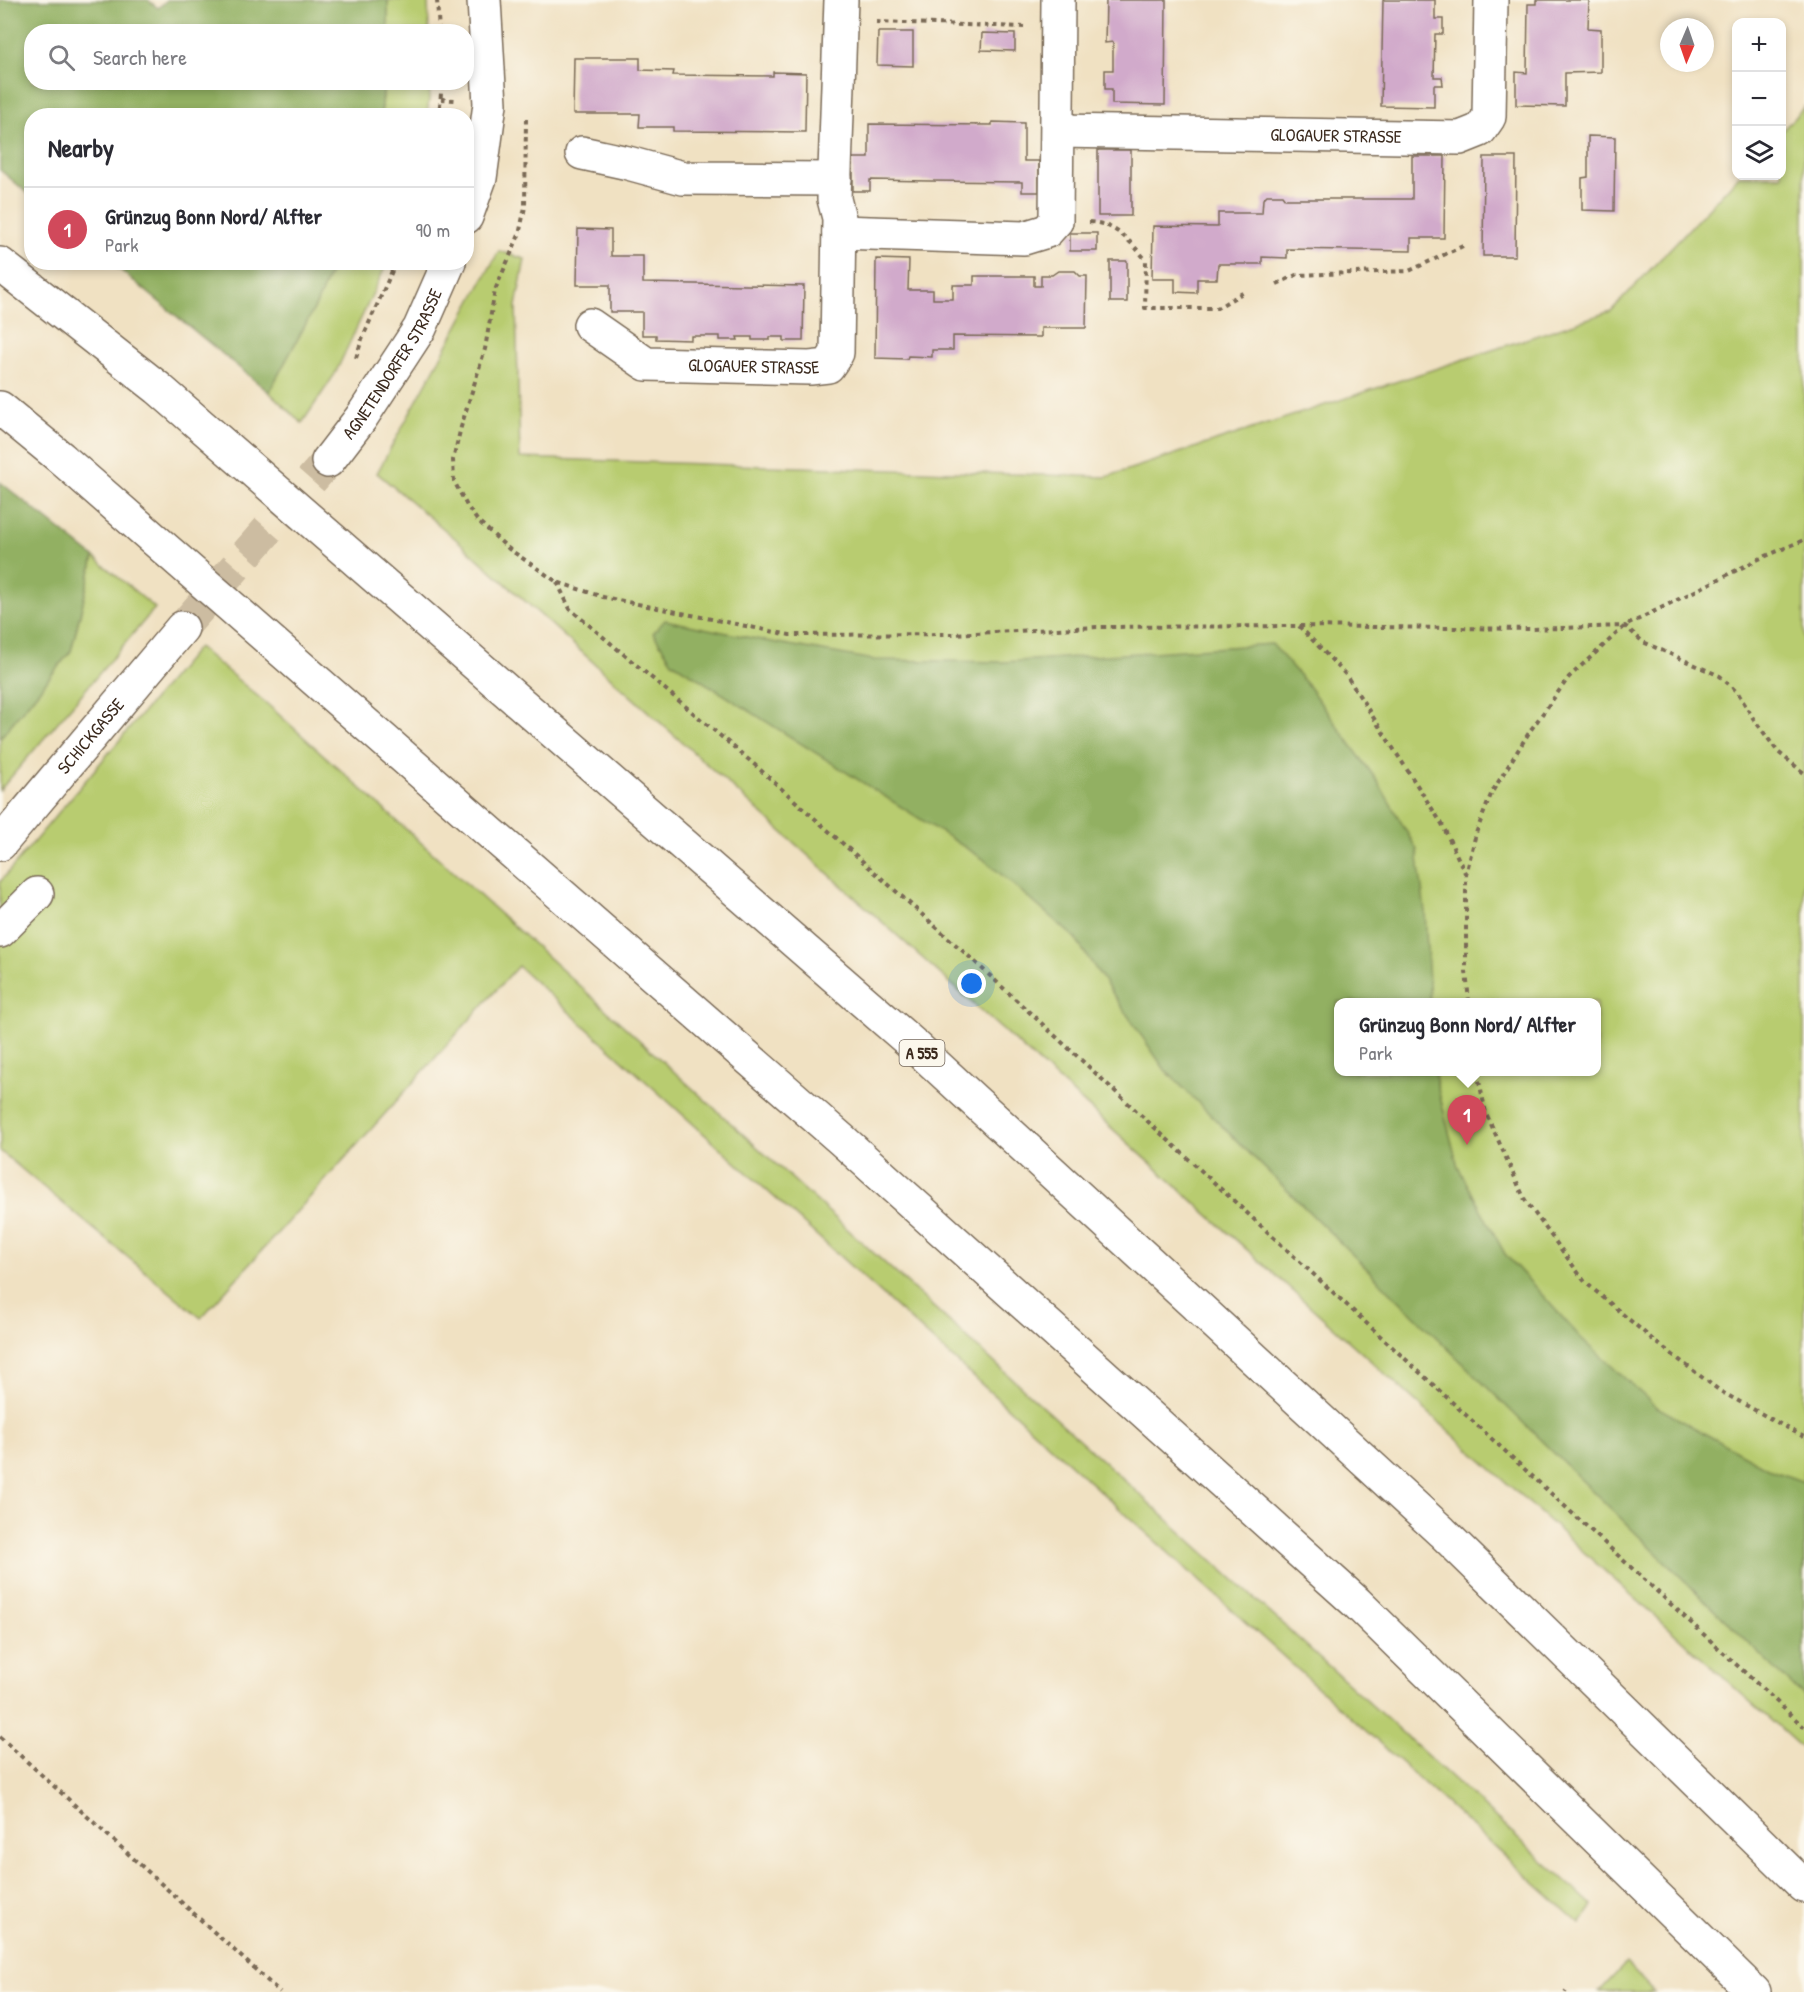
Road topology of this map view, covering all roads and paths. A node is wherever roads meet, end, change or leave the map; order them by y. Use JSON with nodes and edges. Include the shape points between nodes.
{"nodes":[{"id":1,"x":437,"y":0,"type":"edge"},
{"id":2,"x":484,"y":0,"type":"edge"},
{"id":3,"x":1491,"y":0,"type":"edge"},
{"id":4,"x":841,"y":11,"type":"edge"},
{"id":5,"x":1058,"y":14,"type":"edge"},
{"id":6,"x":438,"y":24,"type":"edge"},
{"id":7,"x":441,"y":90,"type":"edge"},
{"id":8,"x":490,"y":104,"type":"junction"},
{"id":9,"x":440,"y":108,"type":"edge"},
{"id":10,"x":1058,"y":131,"type":"junction"},
{"id":11,"x":582,"y":153,"type":"dead end"},
{"id":12,"x":835,"y":179,"type":"junction"},
{"id":13,"x":474,"y":195,"type":"edge"},
{"id":14,"x":1056,"y":221,"type":"junction"},
{"id":15,"x":839,"y":232,"type":"junction"},
{"id":16,"x":1463,"y":246,"type":"dead end"},
{"id":17,"x":0,"y":264,"type":"edge"},
{"id":18,"x":392,"y":270,"type":"edge"},
{"id":19,"x":445,"y":270,"type":"edge"},
{"id":20,"x":1277,"y":284,"type":"dead end"},
{"id":21,"x":1244,"y":292,"type":"dead end"},
{"id":22,"x":590,"y":325,"type":"dead end"},
{"id":23,"x":354,"y":364,"type":"dead end"},
{"id":24,"x":0,"y":408,"type":"edge"},
{"id":25,"x":328,"y":461,"type":"tunnel mouth"},
{"id":26,"x":1804,"y":540,"type":"edge"},
{"id":27,"x":557,"y":582,"type":"junction"},
{"id":28,"x":1299,"y":626,"type":"junction"},
{"id":29,"x":1625,"y":626,"type":"junction"},
{"id":30,"x":182,"y":628,"type":"tunnel mouth"},
{"id":31,"x":1804,"y":773,"type":"edge"},
{"id":32,"x":0,"y":843,"type":"edge"},
{"id":33,"x":1466,"y":875,"type":"junction"},
{"id":34,"x":37,"y":894,"type":"dead end"},
{"id":35,"x":0,"y":931,"type":"edge"},
{"id":36,"x":1469,"y":998,"type":"edge"},
{"id":37,"x":1478,"y":1076,"type":"edge"},
{"id":38,"x":1804,"y":1437,"type":"edge"},
{"id":39,"x":1804,"y":1727,"type":"edge"},
{"id":40,"x":0,"y":1737,"type":"edge"},
{"id":41,"x":1804,"y":1886,"type":"edge"},
{"id":42,"x":280,"y":1992,"type":"edge"},
{"id":43,"x":1754,"y":1992,"type":"edge"}],
"edges":[{"from":1,"to":6,"type":"path"},
{"from":2,"to":8,"type":"main road"},
{"from":3,"to":10,"type":"main road","name":"GLOGAUER STRASSE","via":[[1489,117],[1480,130],[1460,138]]},
{"from":4,"to":5,"type":"path"},
{"from":4,"to":12,"type":"main road","name":"GLOGAUER STRASSE"},
{"from":5,"to":10,"type":"main road"},
{"from":7,"to":9,"type":"path"},
{"from":8,"to":13,"type":"main road","via":[[480,178]]},
{"from":8,"to":27,"type":"path","via":[[526,115],[525,207],[519,235],[495,290],[485,349],[453,460],[454,482],[477,520],[509,549]]},
{"from":10,"to":14,"type":"main road"},
{"from":11,"to":12,"type":"main road","via":[[683,178]]},
{"from":12,"to":15,"type":"main road","name":"GLOGAUER STRASSE"},
{"from":14,"to":15,"type":"main road","via":[[1047,231],[1024,238]]},
{"from":14,"to":21,"type":"path","via":[[1102,223],[1126,236],[1146,260],[1145,308],[1217,309]]},
{"from":15,"to":22,"type":"main road","name":"GLOGAUER STRASSE","via":[[837,353],[828,366],[646,364]]},
{"from":16,"to":20,"type":"path","via":[[1409,271],[1296,275]]},
{"from":17,"to":41,"type":"main road","number":"A 555","via":[[158,388],[916,1047],[1442,1532]]},
{"from":18,"to":23,"type":"path"},
{"from":19,"to":25,"type":"main road","name":"AGNETENDORFER STRASSE","via":[[420,328]]},
{"from":24,"to":43,"type":"main road","via":[[842,1140],[1357,1603]]},
{"from":26,"to":29,"type":"path"},
{"from":27,"to":28,"type":"path","via":[[603,597],[790,635]]},
{"from":27,"to":39,"type":"path","via":[[570,609],[755,765],[974,961]]},
{"from":28,"to":29,"type":"path"},
{"from":28,"to":33,"type":"path","via":[[1346,675],[1442,824]]},
{"from":29,"to":31,"type":"path","via":[[1643,642],[1720,676],[1738,693],[1778,752]]},
{"from":29,"to":33,"type":"path","via":[[1569,677],[1530,731],[1492,792],[1476,833]]},
{"from":30,"to":32,"type":"main road","name":"SCHICKGASSE"},
{"from":33,"to":36,"type":"path"},
{"from":34,"to":35,"type":"main road"},
{"from":37,"to":38,"type":"path","via":[[1486,1113],[1525,1200],[1585,1282],[1720,1391]]},
{"from":40,"to":42,"type":"path"}]}
